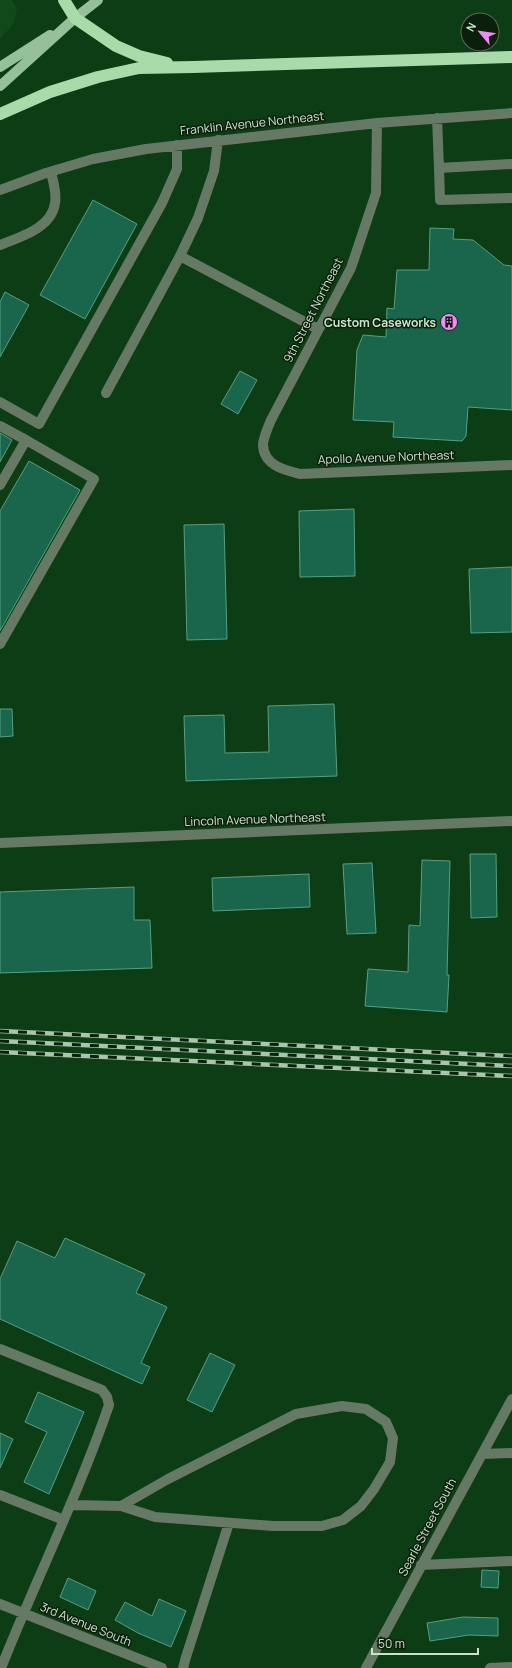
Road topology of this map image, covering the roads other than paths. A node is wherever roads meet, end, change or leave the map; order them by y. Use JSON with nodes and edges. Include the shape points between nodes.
{"nodes":[{"id":1,"x":64,"y":0,"type":"edge"},
{"id":2,"x":98,"y":0,"type":"edge"},
{"id":3,"x":75,"y":18,"type":"junction"},
{"id":4,"x":512,"y":57,"type":"edge"},
{"id":5,"x":0,"y":67,"type":"edge"},
{"id":6,"x":193,"y":68,"type":"junction"},
{"id":7,"x":0,"y":86,"type":"edge"},
{"id":8,"x":512,"y":113,"type":"edge"},
{"id":9,"x":0,"y":114,"type":"edge"},
{"id":10,"x":438,"y":118,"type":"junction"},
{"id":11,"x":377,"y":123,"type":"junction"},
{"id":12,"x":218,"y":140,"type":"junction"},
{"id":13,"x":177,"y":145,"type":"junction"},
{"id":14,"x":512,"y":164,"type":"edge"},
{"id":15,"x":439,"y":168,"type":"junction"},
{"id":16,"x":51,"y":172,"type":"junction"},
{"id":17,"x":0,"y":190,"type":"edge"},
{"id":18,"x":512,"y":198,"type":"edge"},
{"id":19,"x":0,"y":245,"type":"edge"},
{"id":20,"x":180,"y":256,"type":"junction"},
{"id":21,"x":318,"y":329,"type":"junction"},
{"id":22,"x":106,"y":393,"type":"dead end"},
{"id":23,"x":0,"y":402,"type":"edge"},
{"id":24,"x":0,"y":426,"type":"edge"},
{"id":25,"x":26,"y":440,"type":"junction"},
{"id":26,"x":266,"y":457,"type":"joint"},
{"id":27,"x":512,"y":466,"type":"edge"},
{"id":28,"x":0,"y":485,"type":"edge"},
{"id":29,"x":0,"y":644,"type":"edge"},
{"id":30,"x":512,"y":820,"type":"edge"},
{"id":31,"x":0,"y":843,"type":"edge"},
{"id":32,"x":0,"y":1349,"type":"edge"},
{"id":33,"x":512,"y":1400,"type":"edge"},
{"id":34,"x":512,"y":1453,"type":"edge"},
{"id":35,"x":482,"y":1454,"type":"junction"},
{"id":36,"x":0,"y":1495,"type":"edge"},
{"id":37,"x":70,"y":1505,"type":"junction"},
{"id":38,"x":121,"y":1506,"type":"junction"},
{"id":39,"x":64,"y":1520,"type":"junction"},
{"id":40,"x":229,"y":1523,"type":"junction"},
{"id":41,"x":512,"y":1561,"type":"edge"},
{"id":42,"x":422,"y":1565,"type":"junction"},
{"id":43,"x":0,"y":1604,"type":"edge"},
{"id":44,"x":23,"y":1613,"type":"junction"},
{"id":45,"x":512,"y":1667,"type":"edge"},
{"id":46,"x":1,"y":1668,"type":"edge"},
{"id":47,"x":162,"y":1668,"type":"edge"},
{"id":48,"x":183,"y":1668,"type":"edge"},
{"id":49,"x":366,"y":1668,"type":"edge"},
{"id":50,"x":490,"y":1668,"type":"edge"}],
"edges":[{"from":1,"to":3,"type":"highway"},
{"from":2,"to":3,"type":"main road"},
{"from":3,"to":5,"type":"main road"},
{"from":3,"to":6,"type":"highway","via":[[116,46],[138,56]]},
{"from":3,"to":7,"type":"main road"},
{"from":4,"to":6,"type":"highway"},
{"from":6,"to":9,"type":"highway","via":[[139,68],[98,77],[50,92]]},
{"from":8,"to":10,"type":"street","name":"Franklin Avenue Northeast"},
{"from":10,"to":11,"type":"street","name":"Franklin Avenue Northeast"},
{"from":10,"to":15,"type":"street"},
{"from":11,"to":12,"type":"street","name":"Franklin Avenue Northeast"},
{"from":11,"to":21,"type":"street","name":"9th Street Northeast","via":[[376,193],[351,268]]},
{"from":12,"to":13,"type":"street","name":"Franklin Avenue Northeast"},
{"from":12,"to":20,"type":"street","via":[[214,171],[198,218]]},
{"from":13,"to":16,"type":"street","name":"Franklin Avenue Northeast","via":[[93,159]]},
{"from":13,"to":23,"type":"street","via":[[177,169],[162,203],[39,424]]},
{"from":14,"to":15,"type":"street"},
{"from":15,"to":18,"type":"street","via":[[440,200]]},
{"from":16,"to":17,"type":"street","name":"Franklin Avenue Northeast"},
{"from":16,"to":19,"type":"street","via":[[55,191],[52,214],[29,233]]},
{"from":20,"to":21,"type":"street"},
{"from":20,"to":22,"type":"street"},
{"from":21,"to":26,"type":"street","name":"9th Street Northeast","via":[[271,420],[263,443]]},
{"from":24,"to":25,"type":"street"},
{"from":25,"to":28,"type":"street"},
{"from":25,"to":29,"type":"street","via":[[94,479]]},
{"from":26,"to":27,"type":"street","name":"Apollo Avenue Northeast","via":[[281,469],[300,474]]},
{"from":30,"to":31,"type":"street","name":"Lincoln Avenue Northeast"},
{"from":32,"to":37,"type":"street","via":[[102,1390],[107,1397],[109,1405]]},
{"from":33,"to":35,"type":"street","name":"Searle Street South"},
{"from":34,"to":35,"type":"street"},
{"from":35,"to":42,"type":"street","name":"Searle Street South"},
{"from":36,"to":39,"type":"street"},
{"from":37,"to":38,"type":"street"},
{"from":37,"to":39,"type":"street"},
{"from":38,"to":40,"type":"street","via":[[155,1517]]},
{"from":38,"to":40,"type":"street","via":[[168,1479],[296,1414],[342,1406],[366,1409],[386,1422],[393,1438],[390,1462],[361,1506],[343,1520],[322,1526]]},
{"from":39,"to":44,"type":"street"},
{"from":40,"to":48,"type":"street"},
{"from":41,"to":42,"type":"street"},
{"from":42,"to":49,"type":"street","name":"Searle Street South"},
{"from":43,"to":44,"type":"street","name":"3rd Avenue South"},
{"from":44,"to":46,"type":"street"},
{"from":44,"to":47,"type":"street","name":"3rd Avenue South"},
{"from":45,"to":50,"type":"street"}]}
